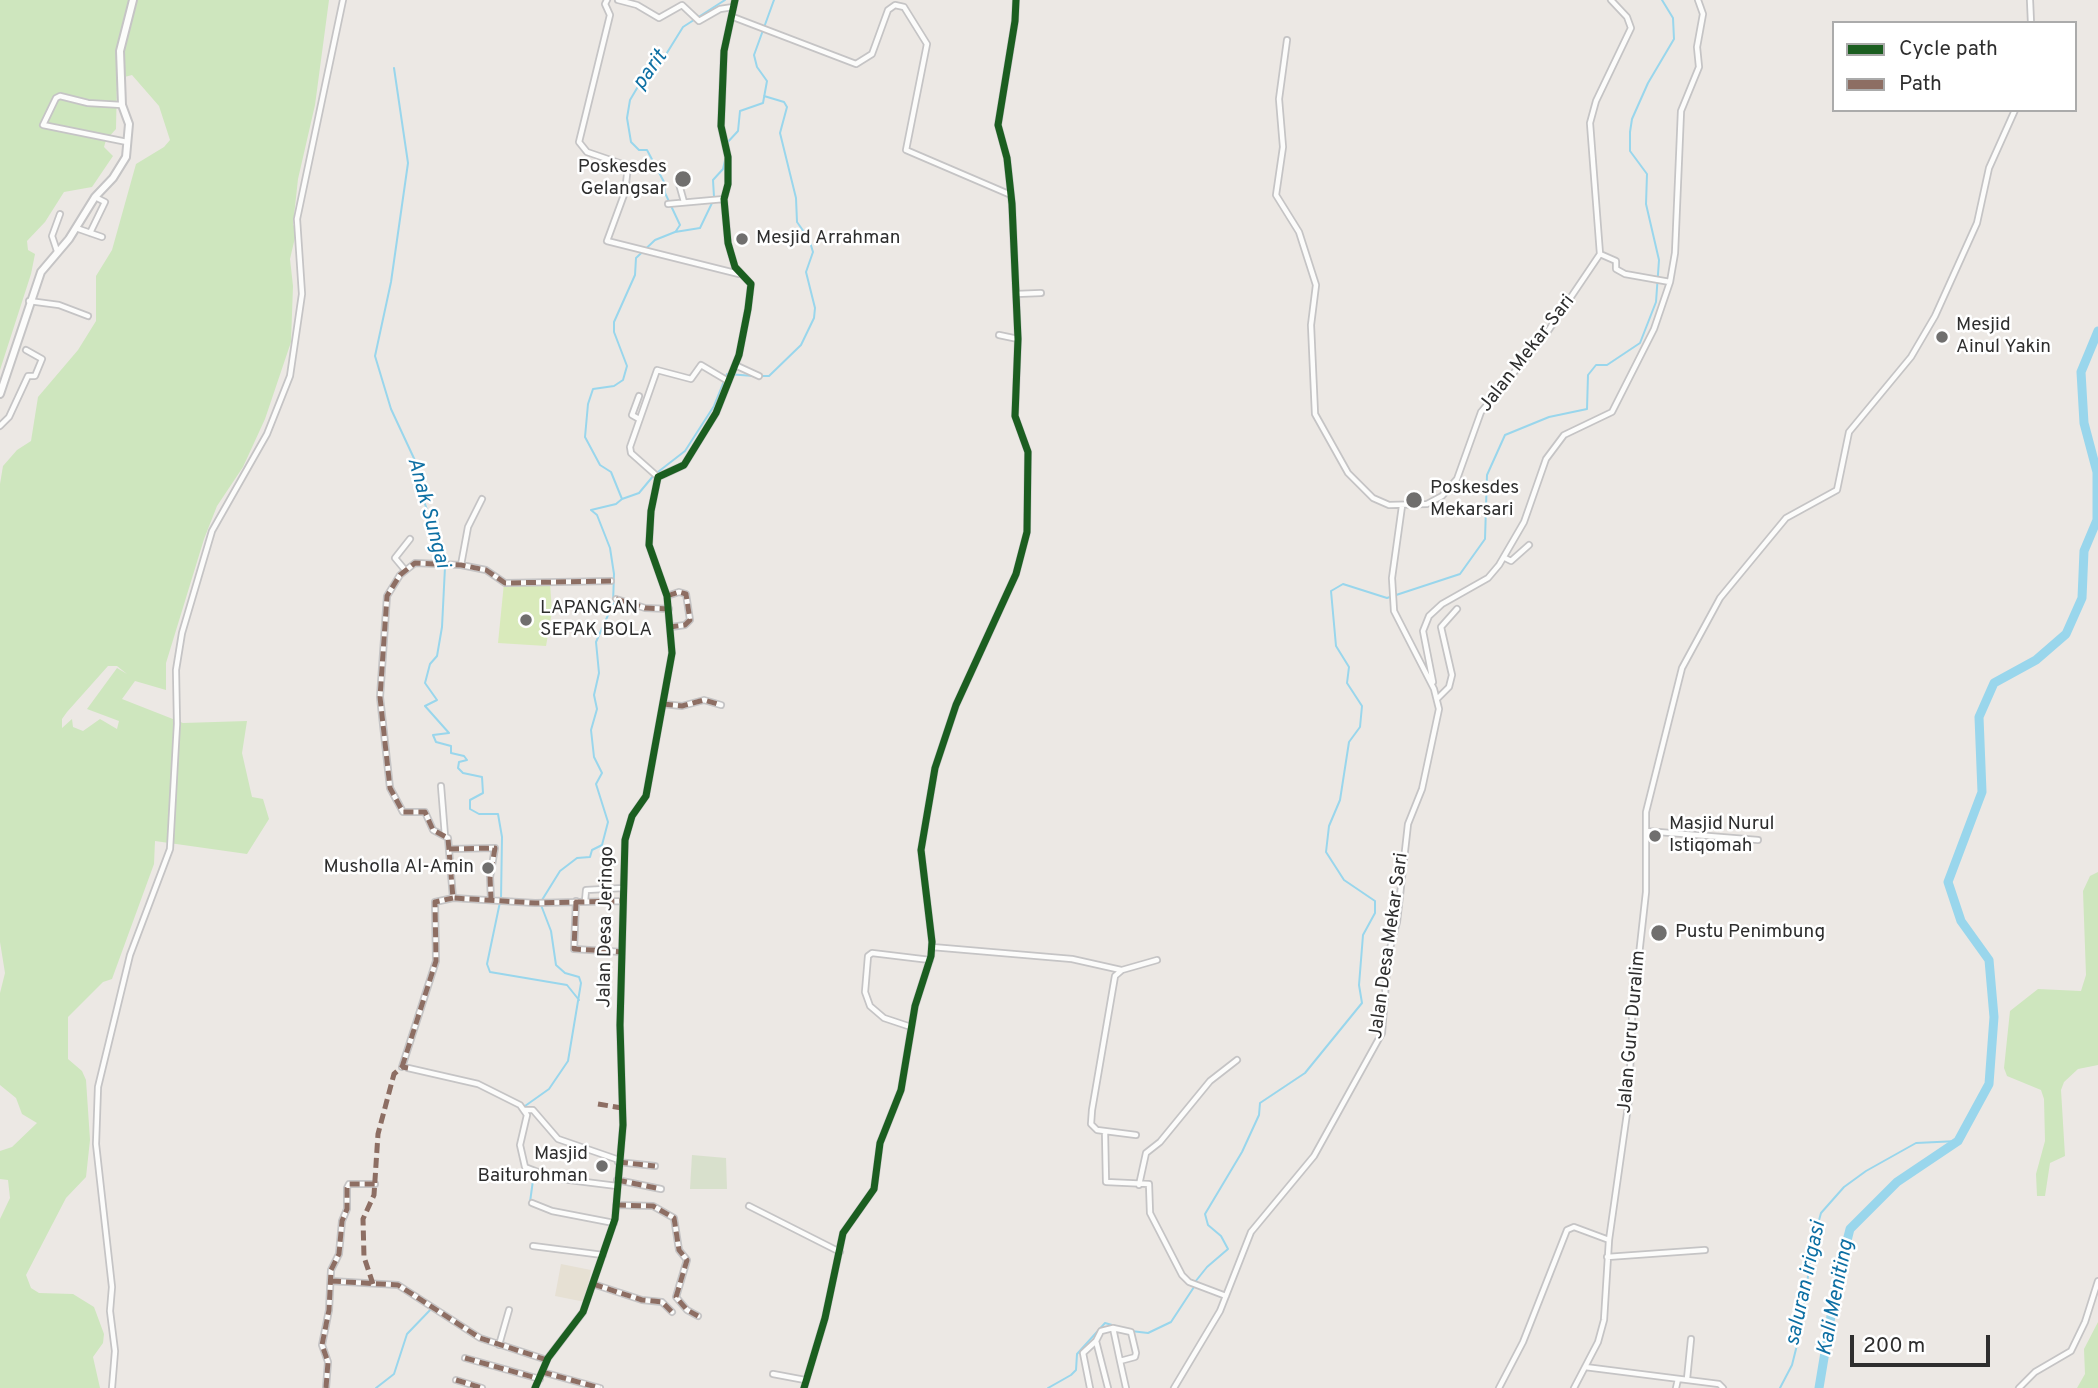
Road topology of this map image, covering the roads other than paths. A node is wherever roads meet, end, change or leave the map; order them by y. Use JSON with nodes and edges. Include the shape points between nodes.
{"nodes":[{"id":1,"x":133,"y":0,"type":"edge"},
{"id":2,"x":343,"y":0,"type":"edge"},
{"id":3,"x":607,"y":0,"type":"edge"},
{"id":4,"x":618,"y":0,"type":"edge"},
{"id":5,"x":735,"y":0,"type":"edge"},
{"id":6,"x":1016,"y":0,"type":"edge"},
{"id":7,"x":1611,"y":0,"type":"edge"},
{"id":8,"x":1698,"y":0,"type":"edge"},
{"id":9,"x":2030,"y":0,"type":"edge"},
{"id":10,"x":733,"y":7,"type":"junction"},
{"id":11,"x":733,"y":17,"type":"junction"},
{"id":12,"x":2031,"y":21,"type":"edge"},
{"id":13,"x":1287,"y":40,"type":"dead end"},
{"id":14,"x":122,"y":105,"type":"junction"},
{"id":15,"x":2014,"y":112,"type":"edge"},
{"id":16,"x":128,"y":143,"type":"junction"},
{"id":17,"x":679,"y":184,"type":"dead end"},
{"id":18,"x":1011,"y":195,"type":"junction"},
{"id":19,"x":95,"y":197,"type":"junction"},
{"id":20,"x":724,"y":199,"type":"junction"},
{"id":21,"x":684,"y":202,"type":"junction"},
{"id":22,"x":668,"y":204,"type":"dead end"},
{"id":23,"x":60,"y":214,"type":"dead end"},
{"id":24,"x":75,"y":228,"type":"junction"},
{"id":25,"x":90,"y":233,"type":"junction"},
{"id":26,"x":102,"y":237,"type":"dead end"},
{"id":27,"x":57,"y":251,"type":"junction"},
{"id":28,"x":1600,"y":254,"type":"junction"},
{"id":29,"x":740,"y":274,"type":"junction"},
{"id":30,"x":1670,"y":282,"type":"junction"},
{"id":31,"x":1041,"y":293,"type":"dead end"},
{"id":32,"x":1016,"y":294,"type":"junction"},
{"id":33,"x":29,"y":302,"type":"junction"},
{"id":34,"x":88,"y":316,"type":"dead end"},
{"id":35,"x":999,"y":335,"type":"dead end"},
{"id":36,"x":1018,"y":338,"type":"junction"},
{"id":37,"x":26,"y":350,"type":"dead end"},
{"id":38,"x":735,"y":365,"type":"junction"},
{"id":39,"x":759,"y":376,"type":"dead end"},
{"id":40,"x":727,"y":380,"type":"junction"},
{"id":41,"x":0,"y":394,"type":"edge"},
{"id":42,"x":639,"y":396,"type":"dead end"},
{"id":43,"x":639,"y":419,"type":"junction"},
{"id":44,"x":0,"y":426,"type":"edge"},
{"id":45,"x":654,"y":472,"type":"junction"},
{"id":46,"x":482,"y":499,"type":"dead end"},
{"id":47,"x":1402,"y":506,"type":"junction"},
{"id":48,"x":410,"y":539,"type":"dead end"},
{"id":49,"x":1529,"y":545,"type":"dead end"},
{"id":50,"x":1505,"y":558,"type":"junction"},
{"id":51,"x":461,"y":565,"type":"junction"},
{"id":52,"x":405,"y":570,"type":"junction"},
{"id":53,"x":611,"y":581,"type":"dead end"},
{"id":54,"x":667,"y":596,"type":"junction"},
{"id":55,"x":616,"y":599,"type":"dead end"},
{"id":56,"x":669,"y":609,"type":"junction"},
{"id":57,"x":1457,"y":609,"type":"dead end"},
{"id":58,"x":670,"y":627,"type":"junction"},
{"id":59,"x":1434,"y":689,"type":"junction"},
{"id":60,"x":1437,"y":699,"type":"junction"},
{"id":61,"x":663,"y":704,"type":"junction"},
{"id":62,"x":721,"y":705,"type":"dead end"},
{"id":63,"x":441,"y":786,"type":"dead end"},
{"id":64,"x":1646,"y":831,"type":"junction"},
{"id":65,"x":445,"y":836,"type":"junction"},
{"id":66,"x":1758,"y":840,"type":"dead end"},
{"id":67,"x":449,"y":849,"type":"junction"},
{"id":68,"x":623,"y":888,"type":"junction"},
{"id":69,"x":453,"y":898,"type":"junction"},
{"id":70,"x":491,"y":900,"type":"junction"},
{"id":71,"x":576,"y":901,"type":"junction"},
{"id":72,"x":585,"y":901,"type":"junction"},
{"id":73,"x":623,"y":901,"type":"junction"},
{"id":74,"x":932,"y":947,"type":"junction"},
{"id":75,"x":622,"y":952,"type":"junction"},
{"id":76,"x":930,"y":960,"type":"junction"},
{"id":77,"x":1157,"y":960,"type":"dead end"},
{"id":78,"x":1122,"y":970,"type":"junction"},
{"id":79,"x":911,"y":1027,"type":"junction"},
{"id":80,"x":1237,"y":1060,"type":"dead end"},
{"id":81,"x":525,"y":1110,"type":"junction"},
{"id":82,"x":1105,"y":1132,"type":"junction"},
{"id":83,"x":1136,"y":1135,"type":"dead end"},
{"id":84,"x":619,"y":1161,"type":"junction"},
{"id":85,"x":655,"y":1166,"type":"dead end"},
{"id":86,"x":617,"y":1183,"type":"junction"},
{"id":87,"x":375,"y":1184,"type":"dead end"},
{"id":88,"x":1139,"y":1185,"type":"junction"},
{"id":89,"x":661,"y":1189,"type":"dead end"},
{"id":90,"x":532,"y":1203,"type":"dead end"},
{"id":91,"x":616,"y":1205,"type":"junction"},
{"id":92,"x":749,"y":1206,"type":"dead end"},
{"id":93,"x":614,"y":1223,"type":"junction"},
{"id":94,"x":1609,"y":1240,"type":"junction"},
{"id":95,"x":533,"y":1246,"type":"dead end"},
{"id":96,"x":1705,"y":1250,"type":"dead end"},
{"id":97,"x":840,"y":1252,"type":"junction"},
{"id":98,"x":603,"y":1255,"type":"junction"},
{"id":99,"x":1607,"y":1257,"type":"junction"},
{"id":100,"x":331,"y":1280,"type":"junction"},
{"id":101,"x":2098,"y":1281,"type":"edge"},
{"id":102,"x":593,"y":1284,"type":"junction"},
{"id":103,"x":1226,"y":1296,"type":"junction"},
{"id":104,"x":509,"y":1310,"type":"dead end"},
{"id":105,"x":672,"y":1312,"type":"dead end"},
{"id":106,"x":698,"y":1316,"type":"dead end"},
{"id":107,"x":1113,"y":1328,"type":"junction"},
{"id":108,"x":1691,"y":1339,"type":"dead end"},
{"id":109,"x":1096,"y":1341,"type":"junction"},
{"id":110,"x":499,"y":1345,"type":"junction"},
{"id":111,"x":465,"y":1358,"type":"dead end"},
{"id":112,"x":547,"y":1360,"type":"junction"},
{"id":113,"x":1120,"y":1361,"type":"junction"},
{"id":114,"x":1585,"y":1367,"type":"junction"},
{"id":115,"x":542,"y":1372,"type":"junction"},
{"id":116,"x":773,"y":1374,"type":"dead end"},
{"id":117,"x":540,"y":1378,"type":"junction"},
{"id":118,"x":1678,"y":1379,"type":"junction"},
{"id":119,"x":1688,"y":1379,"type":"junction"},
{"id":120,"x":456,"y":1380,"type":"dead end"},
{"id":121,"x":805,"y":1380,"type":"junction"},
{"id":122,"x":112,"y":1388,"type":"edge"},
{"id":123,"x":326,"y":1388,"type":"edge"},
{"id":124,"x":482,"y":1388,"type":"edge"},
{"id":125,"x":535,"y":1388,"type":"edge"},
{"id":126,"x":600,"y":1388,"type":"edge"},
{"id":127,"x":804,"y":1388,"type":"edge"},
{"id":128,"x":1090,"y":1388,"type":"edge"},
{"id":129,"x":1108,"y":1388,"type":"edge"},
{"id":130,"x":1126,"y":1388,"type":"edge"},
{"id":131,"x":1174,"y":1388,"type":"edge"},
{"id":132,"x":1499,"y":1388,"type":"edge"},
{"id":133,"x":1574,"y":1388,"type":"edge"},
{"id":134,"x":1676,"y":1388,"type":"edge"},
{"id":135,"x":1723,"y":1388,"type":"edge"},
{"id":136,"x":2019,"y":1388,"type":"edge"}],
"edges":[{"from":1,"to":14,"type":"street","via":[[121,43]]},
{"from":2,"to":122,"type":"street","via":[[297,219],[302,294],[290,376],[267,434],[212,531],[182,633],[176,670],[170,849],[130,956],[98,1087],[96,1144],[115,1351]]},
{"from":3,"to":29,"type":"street","via":[[610,15],[579,142],[587,152],[628,167],[625,192],[607,241]]},
{"from":4,"to":10,"type":"street","via":[[659,18],[682,5],[701,21]]},
{"from":5,"to":10,"type":"street"},
{"from":6,"to":18,"type":"street","via":[[998,125]]},
{"from":7,"to":28,"type":"street","via":[[1627,17],[1630,28],[1592,108],[1590,123]]},
{"from":8,"to":30,"type":"street","via":[[1703,14],[1699,67],[1681,111]]},
{"from":9,"to":12,"type":"street"},
{"from":10,"to":11,"type":"street"},
{"from":11,"to":18,"type":"street","via":[[846,62],[859,63],[872,54],[888,10],[894,5],[904,7],[927,44],[906,150]]},
{"from":11,"to":20,"type":"street","via":[[722,76],[721,126],[727,157]]},
{"from":13,"to":47,"type":"street","via":[[1279,99],[1283,148],[1276,195],[1298,232],[1316,285],[1311,325],[1315,414],[1355,482],[1380,503]]},
{"from":14,"to":16,"type":"street","via":[[128,120]]},
{"from":14,"to":16,"type":"street","via":[[60,96],[43,125]]},
{"from":15,"to":64,"type":"street","name":"Jalan Guru Duralim","via":[[1989,168],[1977,223],[1935,316],[1912,357],[1849,432],[1837,490],[1786,518],[1720,598],[1687,656],[1664,731],[1648,800]]},
{"from":16,"to":19,"type":"street","via":[[125,159]]},
{"from":17,"to":21,"type":"street"},
{"from":18,"to":32,"type":"street"},
{"from":19,"to":24,"type":"street"},
{"from":19,"to":25,"type":"street","via":[[105,202]]},
{"from":20,"to":21,"type":"street"},
{"from":20,"to":29,"type":"street","via":[[730,251]]},
{"from":21,"to":22,"type":"street"},
{"from":23,"to":27,"type":"street","via":[[52,236]]},
{"from":24,"to":25,"type":"street"},
{"from":24,"to":27,"type":"street"},
{"from":25,"to":26,"type":"street"},
{"from":27,"to":33,"type":"street","via":[[41,272]]},
{"from":28,"to":30,"type":"street","via":[[1616,261],[1616,269],[1625,274]]},
{"from":28,"to":47,"type":"street","name":"Jalan Mekar Sari","via":[[1546,334],[1481,412],[1464,464],[1448,491],[1427,504]]},
{"from":29,"to":38,"type":"street","via":[[751,284]]},
{"from":30,"to":50,"type":"street","via":[[1654,329],[1614,410],[1570,431],[1556,444]]},
{"from":31,"to":32,"type":"street"},
{"from":32,"to":36,"type":"street"},
{"from":33,"to":34,"type":"street","via":[[55,304]]},
{"from":33,"to":41,"type":"street"},
{"from":35,"to":36,"type":"street"},
{"from":36,"to":74,"type":"street","via":[[1015,416],[1028,452],[1027,532],[1016,574],[951,717],[932,783],[921,856]]},
{"from":37,"to":44,"type":"street","via":[[42,359]]},
{"from":38,"to":39,"type":"street"},
{"from":38,"to":40,"type":"street"},
{"from":40,"to":43,"type":"street","via":[[701,365],[691,379],[657,370]]},
{"from":40,"to":45,"type":"street","via":[[716,413],[684,466]]},
{"from":42,"to":43,"type":"street","via":[[632,415]]},
{"from":43,"to":45,"type":"street","via":[[630,451]]},
{"from":45,"to":54,"type":"street","name":"Jalan Desa Jeringo","via":[[648,542]]},
{"from":46,"to":51,"type":"street","via":[[468,527]]},
{"from":47,"to":59,"type":"street","name":"Jalan Desa Mekar Sari","via":[[1393,604],[1399,625]]},
{"from":48,"to":52,"type":"street","via":[[395,558]]},
{"from":49,"to":50,"type":"street","via":[[1511,561]]},
{"from":50,"to":59,"type":"street","via":[[1488,578],[1442,604],[1424,623]]},
{"from":51,"to":52,"type":"street","via":[[415,563]]},
{"from":51,"to":53,"type":"street","via":[[486,570],[505,583]]},
{"from":52,"to":65,"type":"street","via":[[392,585],[385,610],[380,697],[387,773],[403,812],[425,812],[433,830]]},
{"from":54,"to":56,"type":"street","name":"Jalan Desa Jeringo"},
{"from":54,"to":58,"type":"street","via":[[686,594],[690,620]]},
{"from":55,"to":56,"type":"street"},
{"from":56,"to":58,"type":"street","name":"Jalan Desa Jeringo"},
{"from":57,"to":60,"type":"street","via":[[1441,627],[1452,675],[1449,687]]},
{"from":58,"to":61,"type":"street","name":"Jalan Desa Jeringo","via":[[672,662]]},
{"from":59,"to":60,"type":"street","name":"Jalan Desa Mekar Sari"},
{"from":60,"to":103,"type":"street","name":"Jalan Desa Mekar Sari","via":[[1439,711],[1423,784],[1408,824],[1380,1039],[1314,1156],[1251,1232]]},
{"from":61,"to":62,"type":"street","via":[[682,706],[704,700]]},
{"from":61,"to":68,"type":"street","name":"Jalan Desa Jeringo","via":[[646,796],[626,832]]},
{"from":63,"to":65,"type":"street"},
{"from":64,"to":66,"type":"street"},
{"from":64,"to":94,"type":"street","name":"Jalan Guru Duralim","via":[[1629,1099]]},
{"from":65,"to":67,"type":"street"},
{"from":67,"to":69,"type":"street"},
{"from":67,"to":70,"type":"street","via":[[495,849]]},
{"from":68,"to":72,"type":"street","via":[[586,890]]},
{"from":68,"to":73,"type":"street","name":"Jalan Desa Jeringo"},
{"from":69,"to":70,"type":"street"},
{"from":69,"to":81,"type":"street","via":[[435,902],[436,961],[405,1068],[485,1086]]},
{"from":70,"to":71,"type":"street"},
{"from":71,"to":72,"type":"street"},
{"from":71,"to":75,"type":"street","via":[[574,948]]},
{"from":72,"to":73,"type":"street"},
{"from":73,"to":75,"type":"street","name":"Jalan Desa Jeringo"},
{"from":74,"to":76,"type":"street"},
{"from":74,"to":78,"type":"street","via":[[1072,959]]},
{"from":75,"to":84,"type":"street","name":"Jalan Desa Jeringo"},
{"from":76,"to":79,"type":"street"},
{"from":76,"to":79,"type":"street","via":[[868,956],[868,1002],[881,1016]]},
{"from":77,"to":78,"type":"street"},
{"from":78,"to":82,"type":"street","via":[[1114,980],[1092,1110],[1092,1126]]},
{"from":79,"to":97,"type":"street","via":[[902,1086],[880,1143],[874,1189],[842,1233]]},
{"from":80,"to":88,"type":"street","via":[[1210,1081],[1146,1153]]},
{"from":81,"to":84,"type":"street","via":[[533,1110],[558,1139]]},
{"from":81,"to":86,"type":"street","via":[[520,1146],[524,1166],[553,1178]]},
{"from":82,"to":83,"type":"street"},
{"from":82,"to":88,"type":"street","via":[[1105,1182]]},
{"from":84,"to":85,"type":"street"},
{"from":84,"to":86,"type":"street","name":"Jalan Desa Jeringo"},
{"from":86,"to":89,"type":"street"},
{"from":86,"to":91,"type":"street","name":"Jalan Desa Jeringo"},
{"from":87,"to":100,"type":"street","via":[[348,1186]]},
{"from":88,"to":103,"type":"street","via":[[1149,1185],[1152,1217],[1189,1282]]},
{"from":90,"to":93,"type":"street"},
{"from":91,"to":93,"type":"street","name":"Jalan Desa Jeringo"},
{"from":91,"to":106,"type":"street","via":[[653,1206],[674,1218],[679,1250],[687,1260],[676,1297]]},
{"from":92,"to":97,"type":"street"},
{"from":93,"to":98,"type":"street","name":"Jalan Desa Jeringo"},
{"from":94,"to":99,"type":"street","name":"Jalan Guru Duralim"},
{"from":94,"to":132,"type":"street","via":[[1574,1227],[1566,1231],[1523,1342]]},
{"from":95,"to":98,"type":"street"},
{"from":96,"to":99,"type":"street"},
{"from":97,"to":121,"type":"street"},
{"from":98,"to":102,"type":"street","name":"Jalan Desa Jeringo"},
{"from":99,"to":114,"type":"street","name":"Jalan Guru Duralim","via":[[1603,1326]]},
{"from":100,"to":110,"type":"street","via":[[398,1285],[472,1334]]},
{"from":100,"to":123,"type":"street","via":[[322,1345],[328,1362]]},
{"from":101,"to":136,"type":"street","via":[[2071,1351],[2035,1372]]},
{"from":102,"to":105,"type":"street","via":[[662,1302]]},
{"from":102,"to":112,"type":"street","name":"Jalan Desa Jeringo","via":[[580,1317]]},
{"from":103,"to":131,"type":"street","name":"Jalan Desa Mekar Sari"},
{"from":104,"to":110,"type":"street"},
{"from":107,"to":109,"type":"street","via":[[1101,1331]]},
{"from":107,"to":113,"type":"street"},
{"from":107,"to":113,"type":"street","via":[[1131,1332],[1136,1353]]},
{"from":108,"to":119,"type":"street"},
{"from":109,"to":128,"type":"street","via":[[1083,1353]]},
{"from":109,"to":129,"type":"street"},
{"from":110,"to":112,"type":"street"},
{"from":111,"to":117,"type":"street"},
{"from":112,"to":115,"type":"street","name":"Jalan Desa Jeringo"},
{"from":113,"to":130,"type":"street"},
{"from":114,"to":118,"type":"street"},
{"from":114,"to":133,"type":"street","name":"Jalan Guru Duralim"},
{"from":115,"to":117,"type":"street","name":"Jalan Desa Jeringo"},
{"from":115,"to":126,"type":"street"},
{"from":116,"to":121,"type":"street"},
{"from":117,"to":125,"type":"street","name":"Jalan Desa Jeringo"},
{"from":118,"to":119,"type":"street"},
{"from":118,"to":134,"type":"street"},
{"from":119,"to":135,"type":"street"},
{"from":120,"to":124,"type":"street"},
{"from":121,"to":127,"type":"street"}]}
